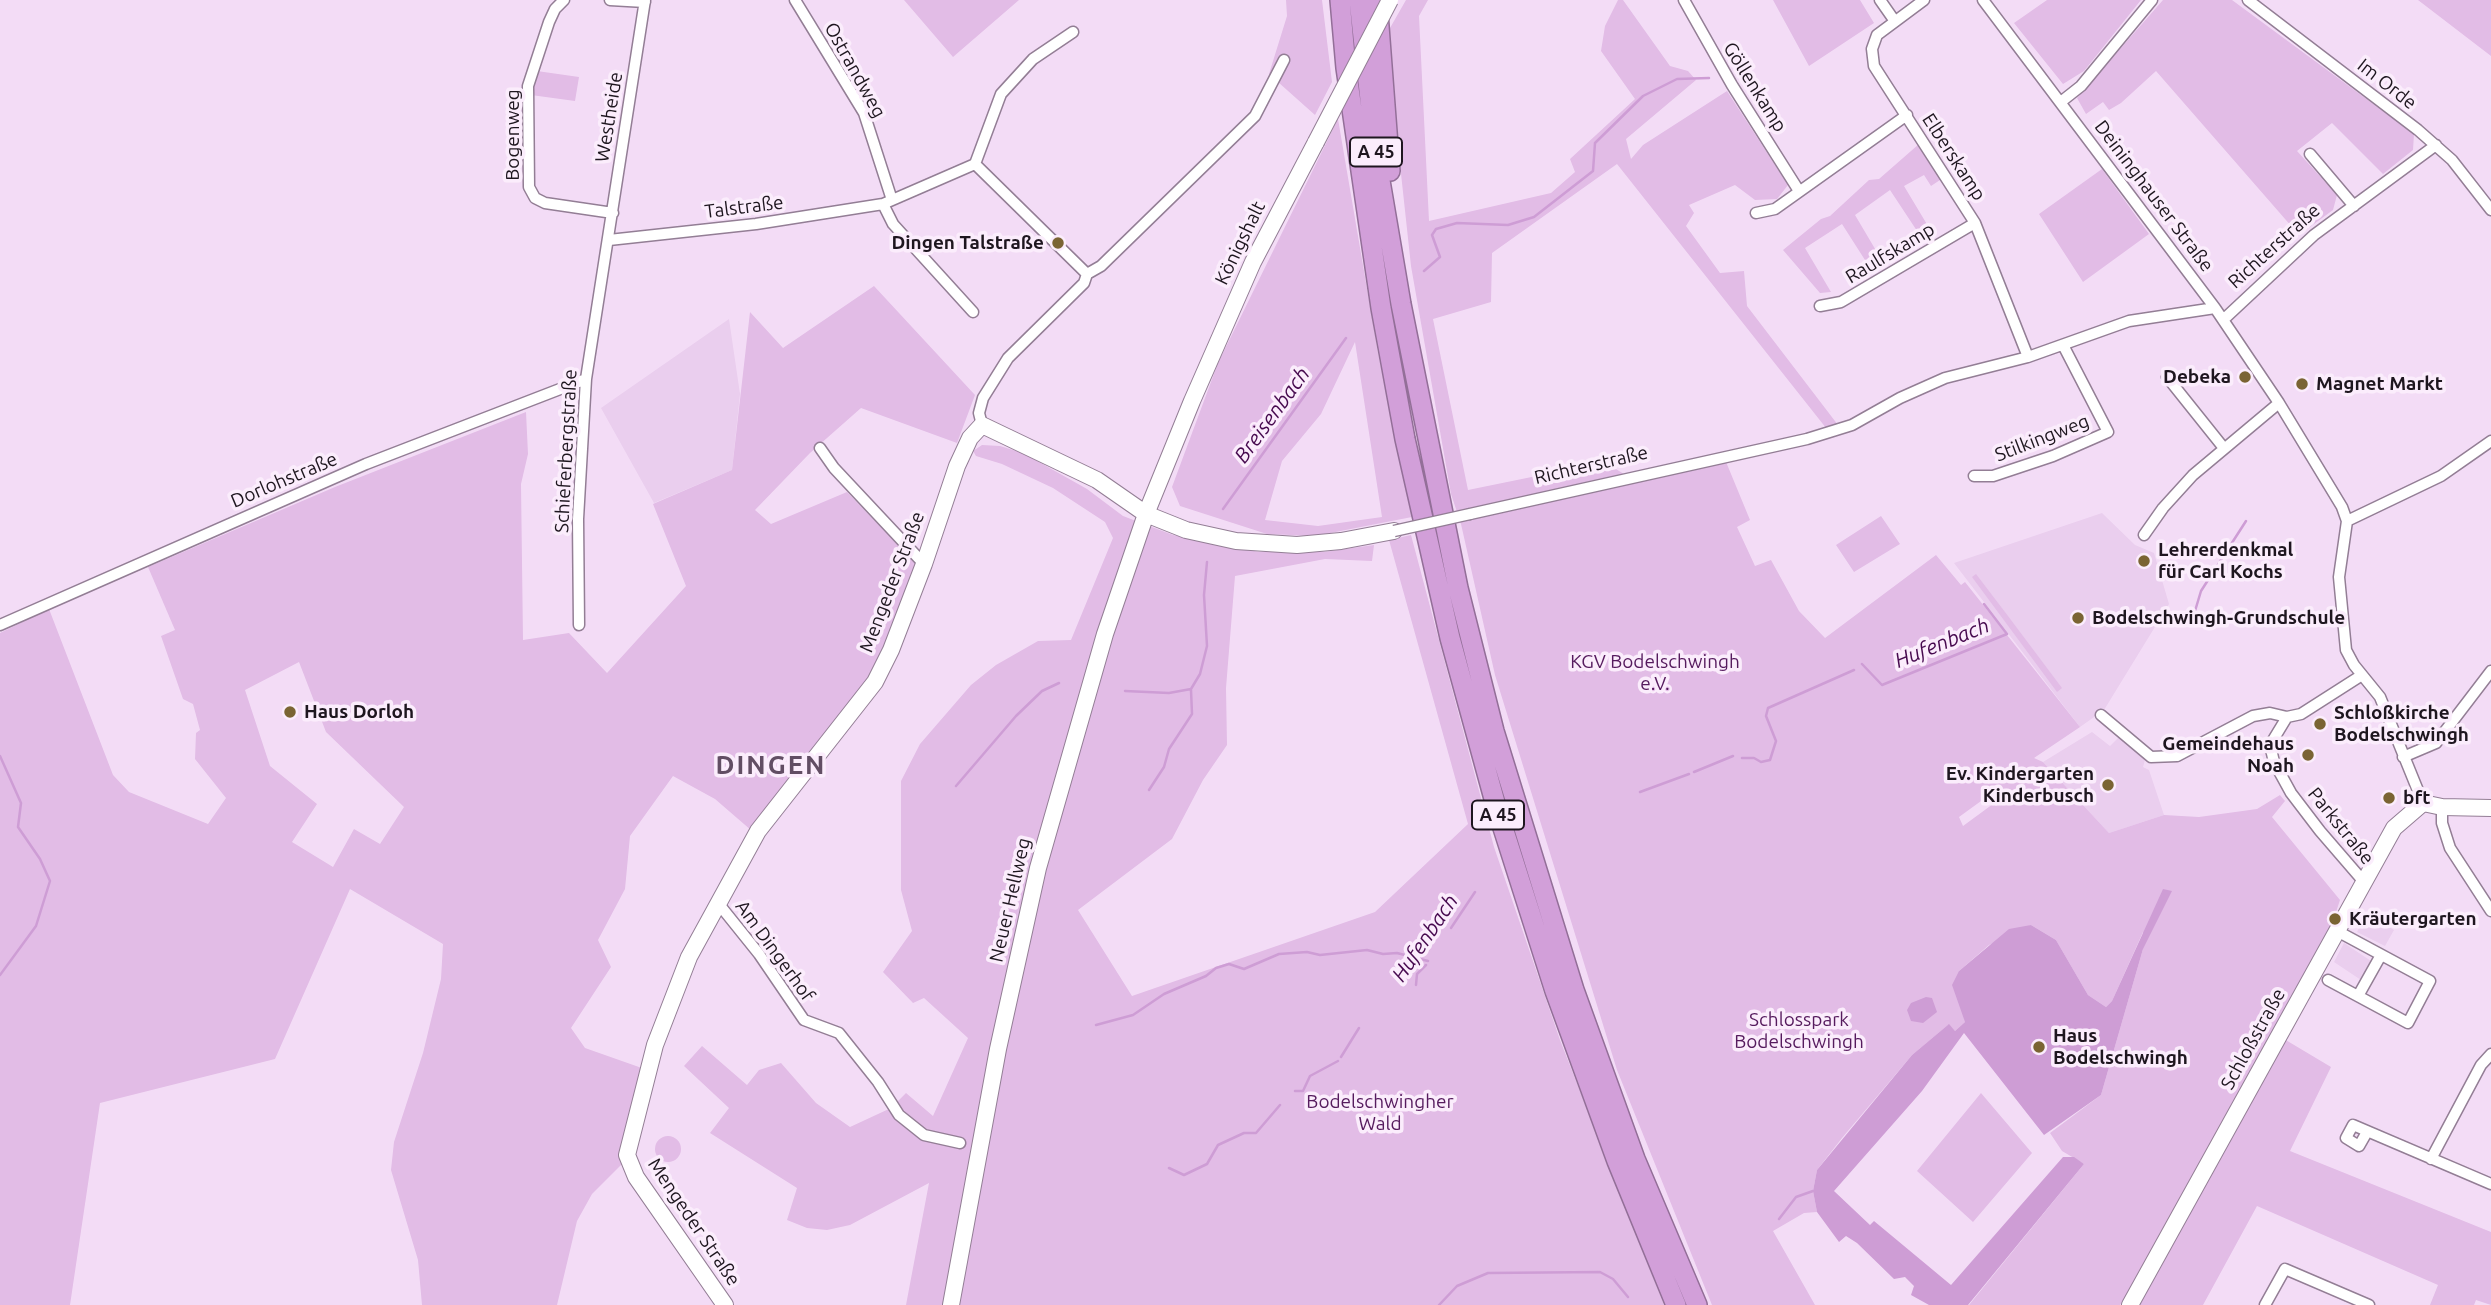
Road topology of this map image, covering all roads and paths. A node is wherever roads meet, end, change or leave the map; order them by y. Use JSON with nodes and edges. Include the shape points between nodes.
{"nodes":[{"id":1,"x":564,"y":0,"type":"edge"},
{"id":2,"x":610,"y":0,"type":"edge"},
{"id":3,"x":795,"y":0,"type":"edge"},
{"id":4,"x":1333,"y":0,"type":"edge"},
{"id":5,"x":1340,"y":0,"type":"edge"},
{"id":6,"x":1359,"y":0,"type":"edge"},
{"id":7,"x":1377,"y":0,"type":"edge"},
{"id":8,"x":1390,"y":0,"type":"edge"},
{"id":9,"x":1684,"y":0,"type":"edge"},
{"id":10,"x":1880,"y":0,"type":"edge"},
{"id":11,"x":1924,"y":0,"type":"edge"},
{"id":12,"x":1983,"y":0,"type":"edge"},
{"id":13,"x":2151,"y":0,"type":"edge"},
{"id":14,"x":2248,"y":0,"type":"edge"},
{"id":15,"x":645,"y":1,"type":"edge"},
{"id":16,"x":1894,"y":20,"type":"junction"},
{"id":17,"x":1073,"y":32,"type":"dead end"},
{"id":18,"x":1284,"y":60,"type":"dead end"},
{"id":19,"x":1346,"y":68,"type":"junction"},
{"id":20,"x":2062,"y":101,"type":"junction"},
{"id":21,"x":1907,"y":115,"type":"junction"},
{"id":22,"x":2436,"y":145,"type":"junction"},
{"id":23,"x":2309,"y":154,"type":"dead end"},
{"id":24,"x":975,"y":164,"type":"junction"},
{"id":25,"x":1800,"y":191,"type":"junction"},
{"id":26,"x":888,"y":202,"type":"junction"},
{"id":27,"x":2354,"y":206,"type":"junction"},
{"id":28,"x":2491,"y":210,"type":"edge"},
{"id":29,"x":613,"y":213,"type":"junction"},
{"id":30,"x":1756,"y":213,"type":"dead end"},
{"id":31,"x":1975,"y":223,"type":"junction"},
{"id":32,"x":609,"y":240,"type":"junction"},
{"id":33,"x":1087,"y":274,"type":"junction"},
{"id":34,"x":1401,"y":304,"type":"junction"},
{"id":35,"x":1820,"y":306,"type":"dead end"},
{"id":36,"x":2215,"y":308,"type":"junction"},
{"id":37,"x":973,"y":312,"type":"dead end"},
{"id":38,"x":2223,"y":320,"type":"junction"},
{"id":39,"x":2063,"y":345,"type":"junction"},
{"id":40,"x":2028,"y":357,"type":"junction"},
{"id":41,"x":2167,"y":377,"type":"dead end"},
{"id":42,"x":586,"y":379,"type":"junction"},
{"id":43,"x":2279,"y":404,"type":"junction"},
{"id":44,"x":982,"y":425,"type":"junction"},
{"id":45,"x":2491,"y":441,"type":"edge"},
{"id":46,"x":2223,"y":447,"type":"junction"},
{"id":47,"x":820,"y":448,"type":"dead end"},
{"id":48,"x":1974,"y":476,"type":"dead end"},
{"id":49,"x":1146,"y":514,"type":"junction"},
{"id":50,"x":2347,"y":521,"type":"junction"},
{"id":51,"x":1394,"y":531,"type":"joint"},
{"id":52,"x":2144,"y":535,"type":"dead end"},
{"id":53,"x":924,"y":564,"type":"junction"},
{"id":54,"x":0,"y":625,"type":"edge"},
{"id":55,"x":579,"y":625,"type":"dead end"},
{"id":56,"x":2491,"y":671,"type":"edge"},
{"id":57,"x":2362,"y":675,"type":"junction"},
{"id":58,"x":2101,"y":715,"type":"dead end"},
{"id":59,"x":2287,"y":717,"type":"junction"},
{"id":60,"x":2403,"y":757,"type":"junction"},
{"id":61,"x":2423,"y":803,"type":"junction"},
{"id":62,"x":2442,"y":807,"type":"junction"},
{"id":63,"x":2491,"y":808,"type":"edge"},
{"id":64,"x":2360,"y":877,"type":"junction"},
{"id":65,"x":718,"y":903,"type":"junction"},
{"id":66,"x":2491,"y":911,"type":"edge"},
{"id":67,"x":2337,"y":930,"type":"junction"},
{"id":68,"x":2381,"y":955,"type":"junction"},
{"id":69,"x":2328,"y":980,"type":"dead end"},
{"id":70,"x":2358,"y":996,"type":"junction"},
{"id":71,"x":2491,"y":1054,"type":"edge"},
{"id":72,"x":2367,"y":1132,"type":"dead end"},
{"id":73,"x":960,"y":1143,"type":"dead end"},
{"id":74,"x":2431,"y":1159,"type":"junction"},
{"id":75,"x":2491,"y":1184,"type":"edge"},
{"id":76,"x":725,"y":1305,"type":"edge"},
{"id":77,"x":951,"y":1305,"type":"edge"},
{"id":78,"x":1676,"y":1305,"type":"edge"},
{"id":79,"x":1697,"y":1305,"type":"edge"},
{"id":80,"x":2130,"y":1305,"type":"edge"},
{"id":81,"x":2265,"y":1305,"type":"edge"},
{"id":82,"x":2369,"y":1305,"type":"edge"}],
"edges":[{"from":1,"to":29,"type":"street","name":"Bogenweg","via":[[549,22],[528,86],[529,187],[535,198],[545,203]]},
{"from":2,"to":15,"type":"street"},
{"from":3,"to":26,"type":"street","name":"Ostrandweg","via":[[863,113]]},
{"from":4,"to":19,"type":"highway"},
{"from":5,"to":19,"type":"highway","number":"A 45"},
{"from":6,"to":34,"type":"highway","number":"A 45","via":[[1377,163]]},
{"from":7,"to":34,"type":"highway","via":[[1404,276]]},
{"from":8,"to":49,"type":"street","name":"Königshalt","bridge":true,"via":[[1253,262]]},
{"from":9,"to":25,"type":"street","name":"Göllenkamp"},
{"from":10,"to":16,"type":"street"},
{"from":11,"to":16,"type":"street","name":"Elberskamp"},
{"from":12,"to":20,"type":"street","name":"Deininghauser Straße"},
{"from":13,"to":20,"type":"street","via":[[2081,86]]},
{"from":14,"to":22,"type":"street","name":"Im Orde"},
{"from":15,"to":29,"type":"street","name":"Westheide"},
{"from":16,"to":21,"type":"street","name":"Elberskamp","via":[[1878,35],[1872,57]]},
{"from":17,"to":24,"type":"street","via":[[1032,59],[1001,94]]},
{"from":18,"to":33,"type":"street","name":"Mengeder Straße","via":[[1255,116],[1101,266]]},
{"from":19,"to":78,"type":"highway","number":"A 45","via":[[1405,439],[1474,732],[1576,1052]]},
{"from":20,"to":36,"type":"street","name":"Deininghauser Straße"},
{"from":21,"to":25,"type":"street"},
{"from":21,"to":31,"type":"street","name":"Elberskamp"},
{"from":22,"to":27,"type":"street","name":"Richterstraße"},
{"from":22,"to":28,"type":"street","name":"Im Orde"},
{"from":23,"to":27,"type":"street","name":"Richterstraße"},
{"from":24,"to":26,"type":"street","name":"Talstraße"},
{"from":24,"to":33,"type":"street"},
{"from":25,"to":30,"type":"street","via":[[1775,209]]},
{"from":26,"to":32,"type":"street","name":"Talstraße","via":[[756,224]]},
{"from":26,"to":37,"type":"street","via":[[893,224]]},
{"from":27,"to":38,"type":"street","name":"Richterstraße","via":[[2314,235]]},
{"from":29,"to":32,"type":"street","name":"Westheide"},
{"from":31,"to":35,"type":"street","name":"Raulfskamp","via":[[1841,302]]},
{"from":31,"to":40,"type":"street","name":"Elberskamp"},
{"from":32,"to":42,"type":"street","name":"Schieferbergstraße"},
{"from":33,"to":44,"type":"street","name":"Mengeder Straße","via":[[1084,283],[1008,358],[983,398]]},
{"from":34,"to":79,"type":"highway","number":"A 45","via":[[1458,588],[1538,882],[1635,1159]]},
{"from":36,"to":38,"type":"street","name":"Deininghauser Straße"},
{"from":36,"to":39,"type":"street","name":"Richterstraße","via":[[2129,321]]},
{"from":38,"to":43,"type":"street","name":"Deininghauser Straße"},
{"from":39,"to":40,"type":"street","name":"Richterstraße"},
{"from":39,"to":48,"type":"street","name":"Stilkingweg","via":[[2108,432],[1993,476]]},
{"from":40,"to":51,"type":"street","name":"Richterstraße","bridge":true,"via":[[1945,378],[1852,425],[1807,439]]},
{"from":41,"to":46,"type":"street","via":[[2184,390]]},
{"from":42,"to":54,"type":"street","name":"Dorlohstraße","via":[[366,464]]},
{"from":42,"to":55,"type":"street","name":"Schieferbergstraße","via":[[578,506]]},
{"from":43,"to":46,"type":"street"},
{"from":43,"to":50,"type":"street","name":"Deininghauser Straße"},
{"from":44,"to":49,"type":"street","name":"Richterstraße","via":[[1097,480]]},
{"from":44,"to":53,"type":"street","name":"Mengeder Straße","via":[[957,466]]},
{"from":45,"to":50,"type":"street","via":[[2441,476]]},
{"from":46,"to":52,"type":"street","via":[[2163,508]]},
{"from":47,"to":53,"type":"street"},
{"from":49,"to":51,"type":"street","name":"Richterstraße","via":[[1186,530],[1264,544],[1341,541]]},
{"from":49,"to":77,"type":"street","name":"Neuer Hellweg","via":[[1097,659],[1038,869],[998,1049]]},
{"from":50,"to":57,"type":"street","via":[[2339,577],[2342,616],[2346,649]]},
{"from":53,"to":65,"type":"street","name":"Mengeder Straße","via":[[875,682],[766,818]]},
{"from":56,"to":60,"type":"street","via":[[2436,743]]},
{"from":57,"to":59,"type":"street","via":[[2312,708]]},
{"from":57,"to":60,"type":"street","via":[[2379,697]]},
{"from":58,"to":59,"type":"street","via":[[2156,759],[2195,749],[2253,716]]},
{"from":59,"to":64,"type":"street","name":"Parkstraße","via":[[2270,745],[2274,762],[2296,800]]},
{"from":60,"to":61,"type":"street"},
{"from":61,"to":62,"type":"street"},
{"from":61,"to":64,"type":"street","name":"Schloßstraße","via":[[2394,828]]},
{"from":62,"to":63,"type":"street"},
{"from":62,"to":66,"type":"street","via":[[2450,848]]},
{"from":64,"to":67,"type":"street","name":"Schloßstraße"},
{"from":65,"to":73,"type":"street","name":"Am Dingerhof","via":[[805,1022],[839,1032],[908,1124],[924,1135]]},
{"from":65,"to":76,"type":"street","name":"Mengeder Straße","via":[[666,1013],[627,1155],[639,1183]]},
{"from":67,"to":68,"type":"street"},
{"from":67,"to":80,"type":"street","name":"Schloßstraße"},
{"from":68,"to":70,"type":"street"},
{"from":68,"to":70,"type":"street","via":[[2430,981],[2408,1023]]},
{"from":69,"to":70,"type":"street"},
{"from":71,"to":74,"type":"street","via":[[2480,1065]]},
{"from":72,"to":74,"type":"street"},
{"from":74,"to":75,"type":"street"},
{"from":81,"to":82,"type":"street","via":[[2285,1269]]}]}
